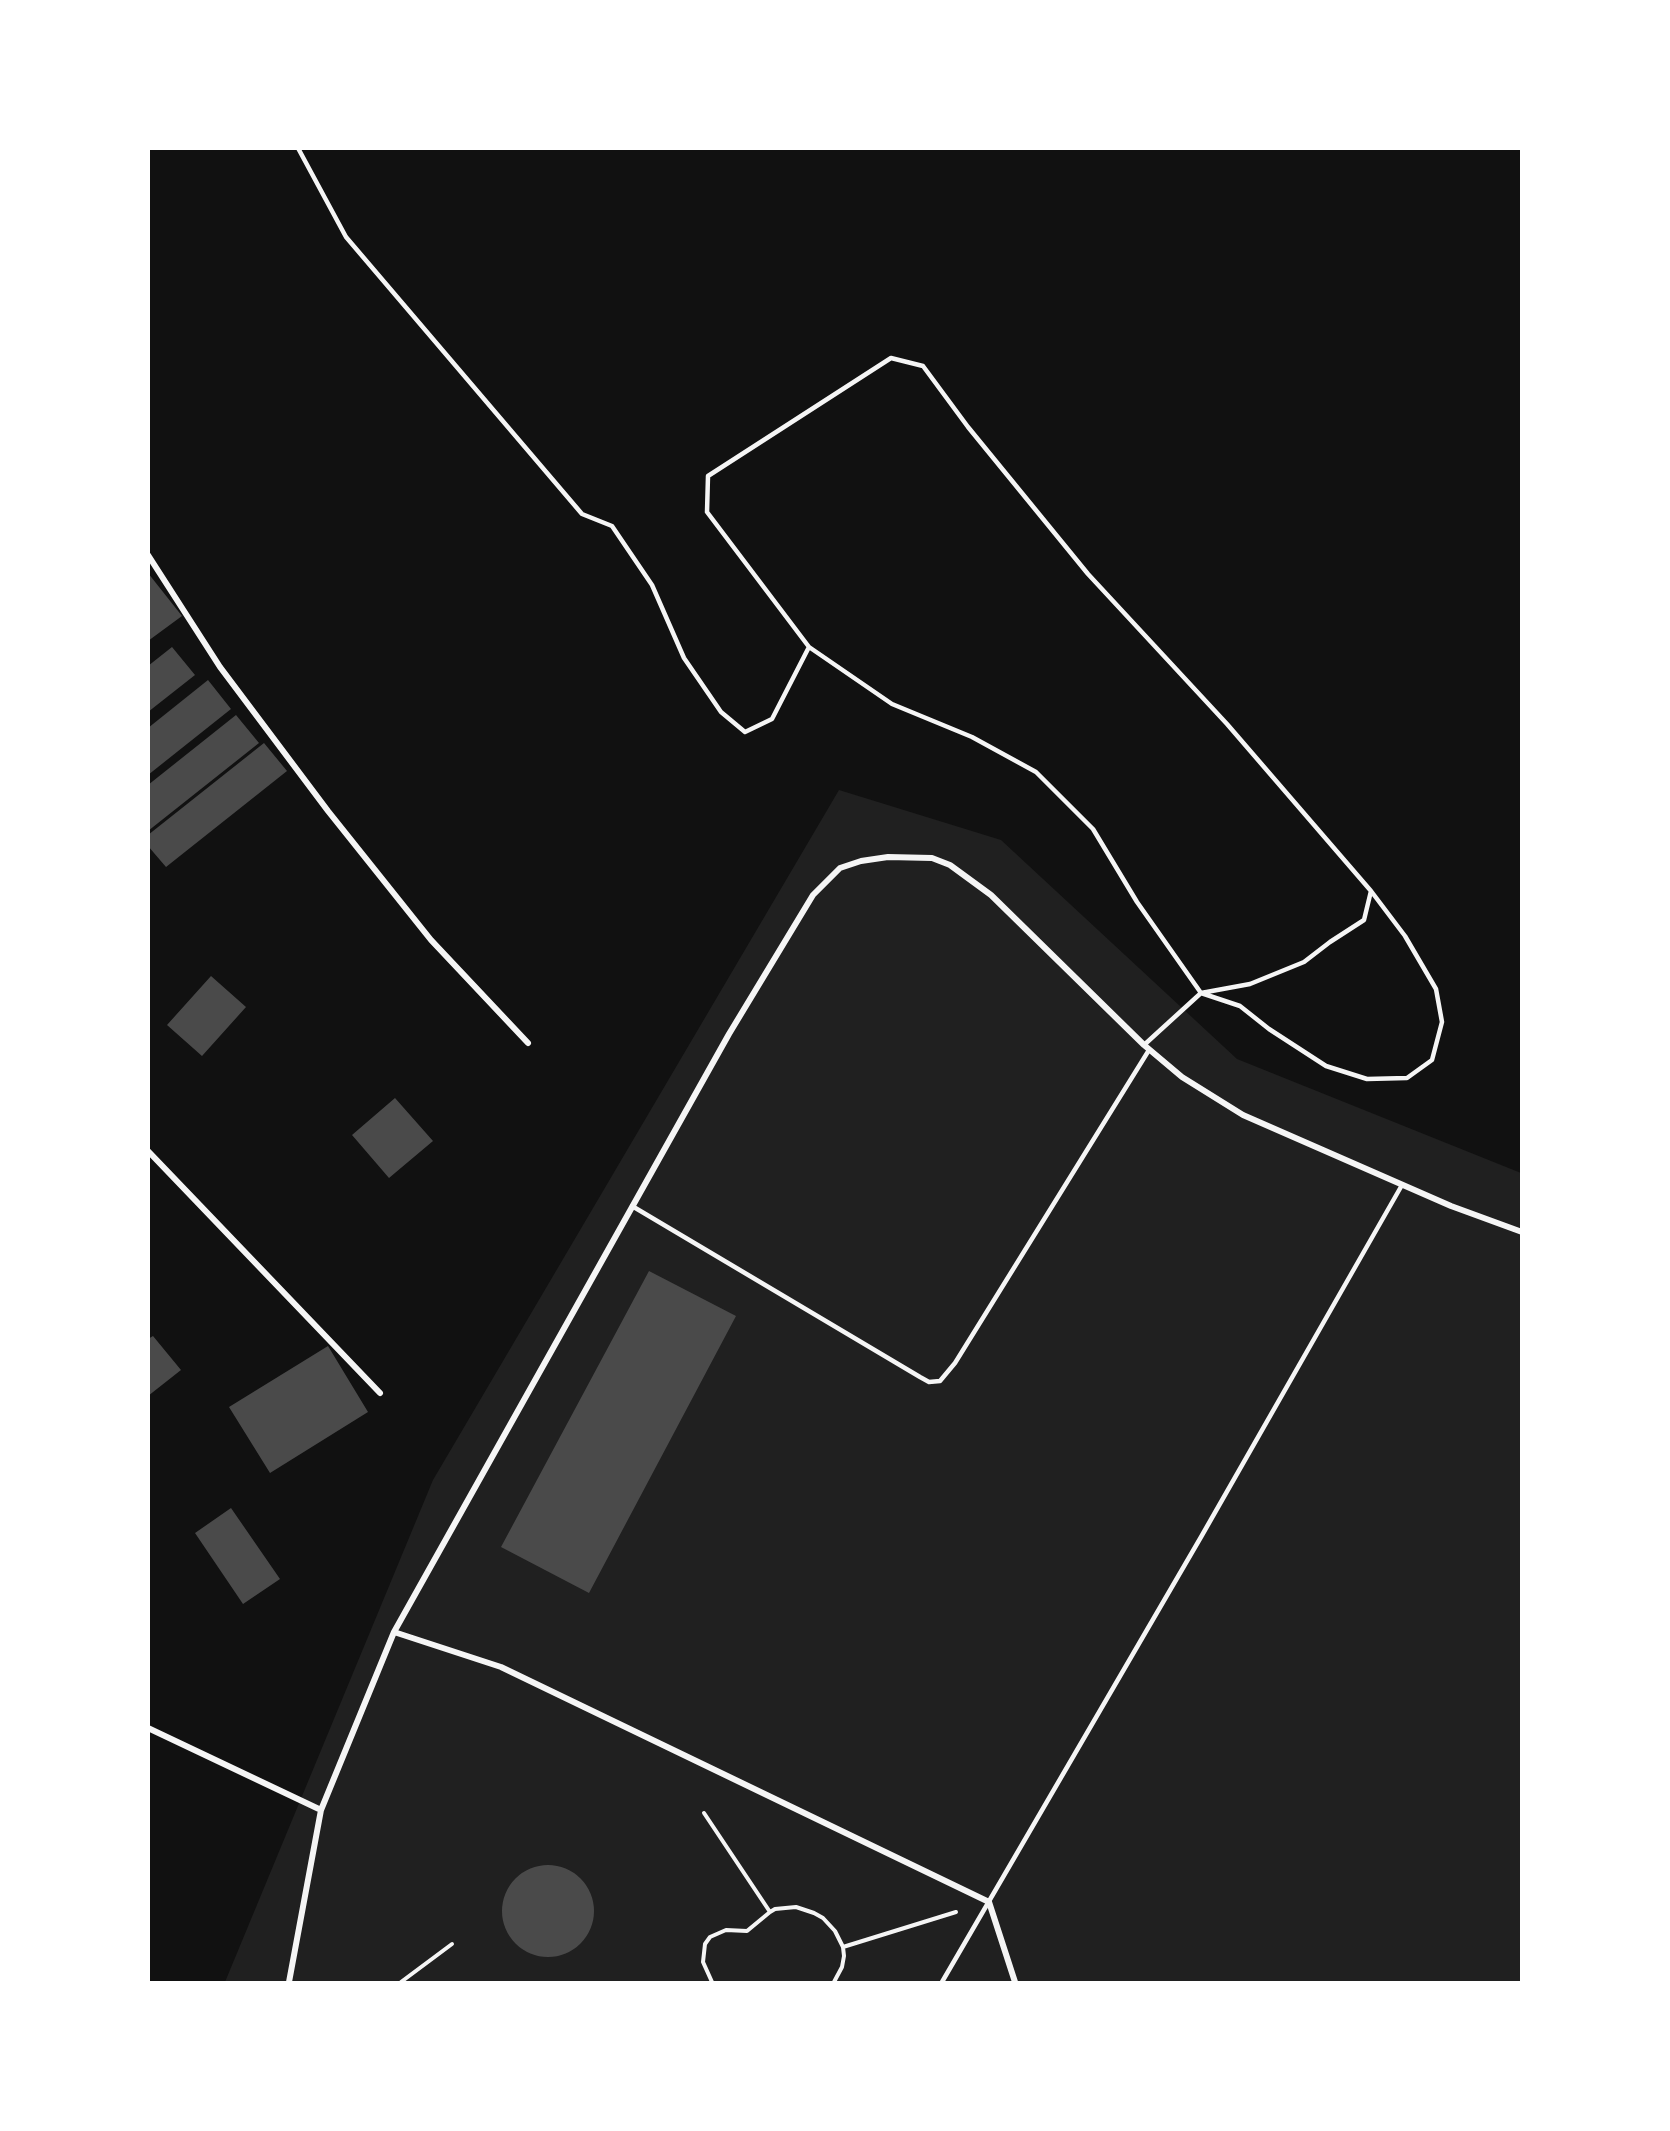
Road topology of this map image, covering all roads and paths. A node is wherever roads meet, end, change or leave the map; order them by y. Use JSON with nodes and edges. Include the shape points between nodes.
{"nodes":[{"id":1,"x":298,"y":148,"type":"edge"},
{"id":2,"x":148,"y":555,"type":"edge"},
{"id":3,"x":809,"y":647,"type":"junction"},
{"id":4,"x":1371,"y":891,"type":"junction"},
{"id":5,"x":1201,"y":993,"type":"junction"},
{"id":6,"x":528,"y":1043,"type":"dead end"},
{"id":7,"x":1146,"y":1047,"type":"junction"},
{"id":8,"x":148,"y":1151,"type":"edge"},
{"id":9,"x":1402,"y":1185,"type":"junction"},
{"id":10,"x":632,"y":1206,"type":"junction"},
{"id":11,"x":1521,"y":1232,"type":"edge"},
{"id":12,"x":380,"y":1393,"type":"dead end"},
{"id":13,"x":394,"y":1632,"type":"junction"},
{"id":14,"x":148,"y":1728,"type":"edge"},
{"id":15,"x":321,"y":1810,"type":"junction"},
{"id":16,"x":704,"y":1813,"type":"dead end"},
{"id":17,"x":988,"y":1902,"type":"junction"},
{"id":18,"x":770,"y":1912,"type":"junction"},
{"id":19,"x":452,"y":1944,"type":"dead end"},
{"id":20,"x":843,"y":1947,"type":"junction"},
{"id":21,"x":289,"y":1983,"type":"edge"},
{"id":22,"x":401,"y":1983,"type":"edge"},
{"id":23,"x":712,"y":1983,"type":"edge"},
{"id":24,"x":834,"y":1983,"type":"edge"},
{"id":25,"x":942,"y":1983,"type":"edge"},
{"id":26,"x":1016,"y":1983,"type":"edge"}],
"edges":[{"from":1,"to":3,"type":"lane","via":[[346,237],[582,514],[612,526],[652,585],[684,658],[721,712],[745,732],[772,719]]},
{"from":2,"to":6,"type":"street","via":[[220,667],[328,811],[431,940]]},
{"from":3,"to":4,"type":"lane","via":[[707,512],[708,476],[891,358],[923,366],[1088,574],[1227,724]]},
{"from":3,"to":5,"type":"lane","via":[[892,704],[972,737],[1036,772],[1093,829],[1137,902]]},
{"from":4,"to":5,"type":"lane","via":[[1364,920],[1304,962],[1250,984]]},
{"from":4,"to":5,"type":"lane","via":[[1406,936],[1436,989],[1442,1022],[1432,1060],[1407,1078],[1367,1079],[1326,1066],[1240,1006]]},
{"from":5,"to":7,"type":"lane"},
{"from":7,"to":9,"type":"street","via":[[1182,1077],[1243,1115]]},
{"from":7,"to":10,"type":"lane","via":[[955,1363],[940,1381],[929,1382],[920,1377]]},
{"from":7,"to":10,"type":"street","via":[[991,895],[950,865],[932,858],[861,861],[840,868],[813,895]]},
{"from":8,"to":12,"type":"street"},
{"from":9,"to":11,"type":"street"},
{"from":9,"to":17,"type":"lane"},
{"from":10,"to":13,"type":"street"},
{"from":13,"to":15,"type":"street"},
{"from":13,"to":17,"type":"street","via":[[501,1667]]},
{"from":14,"to":15,"type":"street"},
{"from":15,"to":21,"type":"street"},
{"from":16,"to":18,"type":"path"},
{"from":17,"to":20,"type":"path"},
{"from":17,"to":25,"type":"lane"},
{"from":17,"to":26,"type":"street"},
{"from":18,"to":20,"type":"path","via":[[796,1907],[814,1913],[835,1931]]},
{"from":18,"to":23,"type":"path","via":[[747,1931],[726,1930],[710,1937],[703,1962]]},
{"from":19,"to":22,"type":"path"},
{"from":20,"to":24,"type":"path","via":[[842,1967]]}]}
